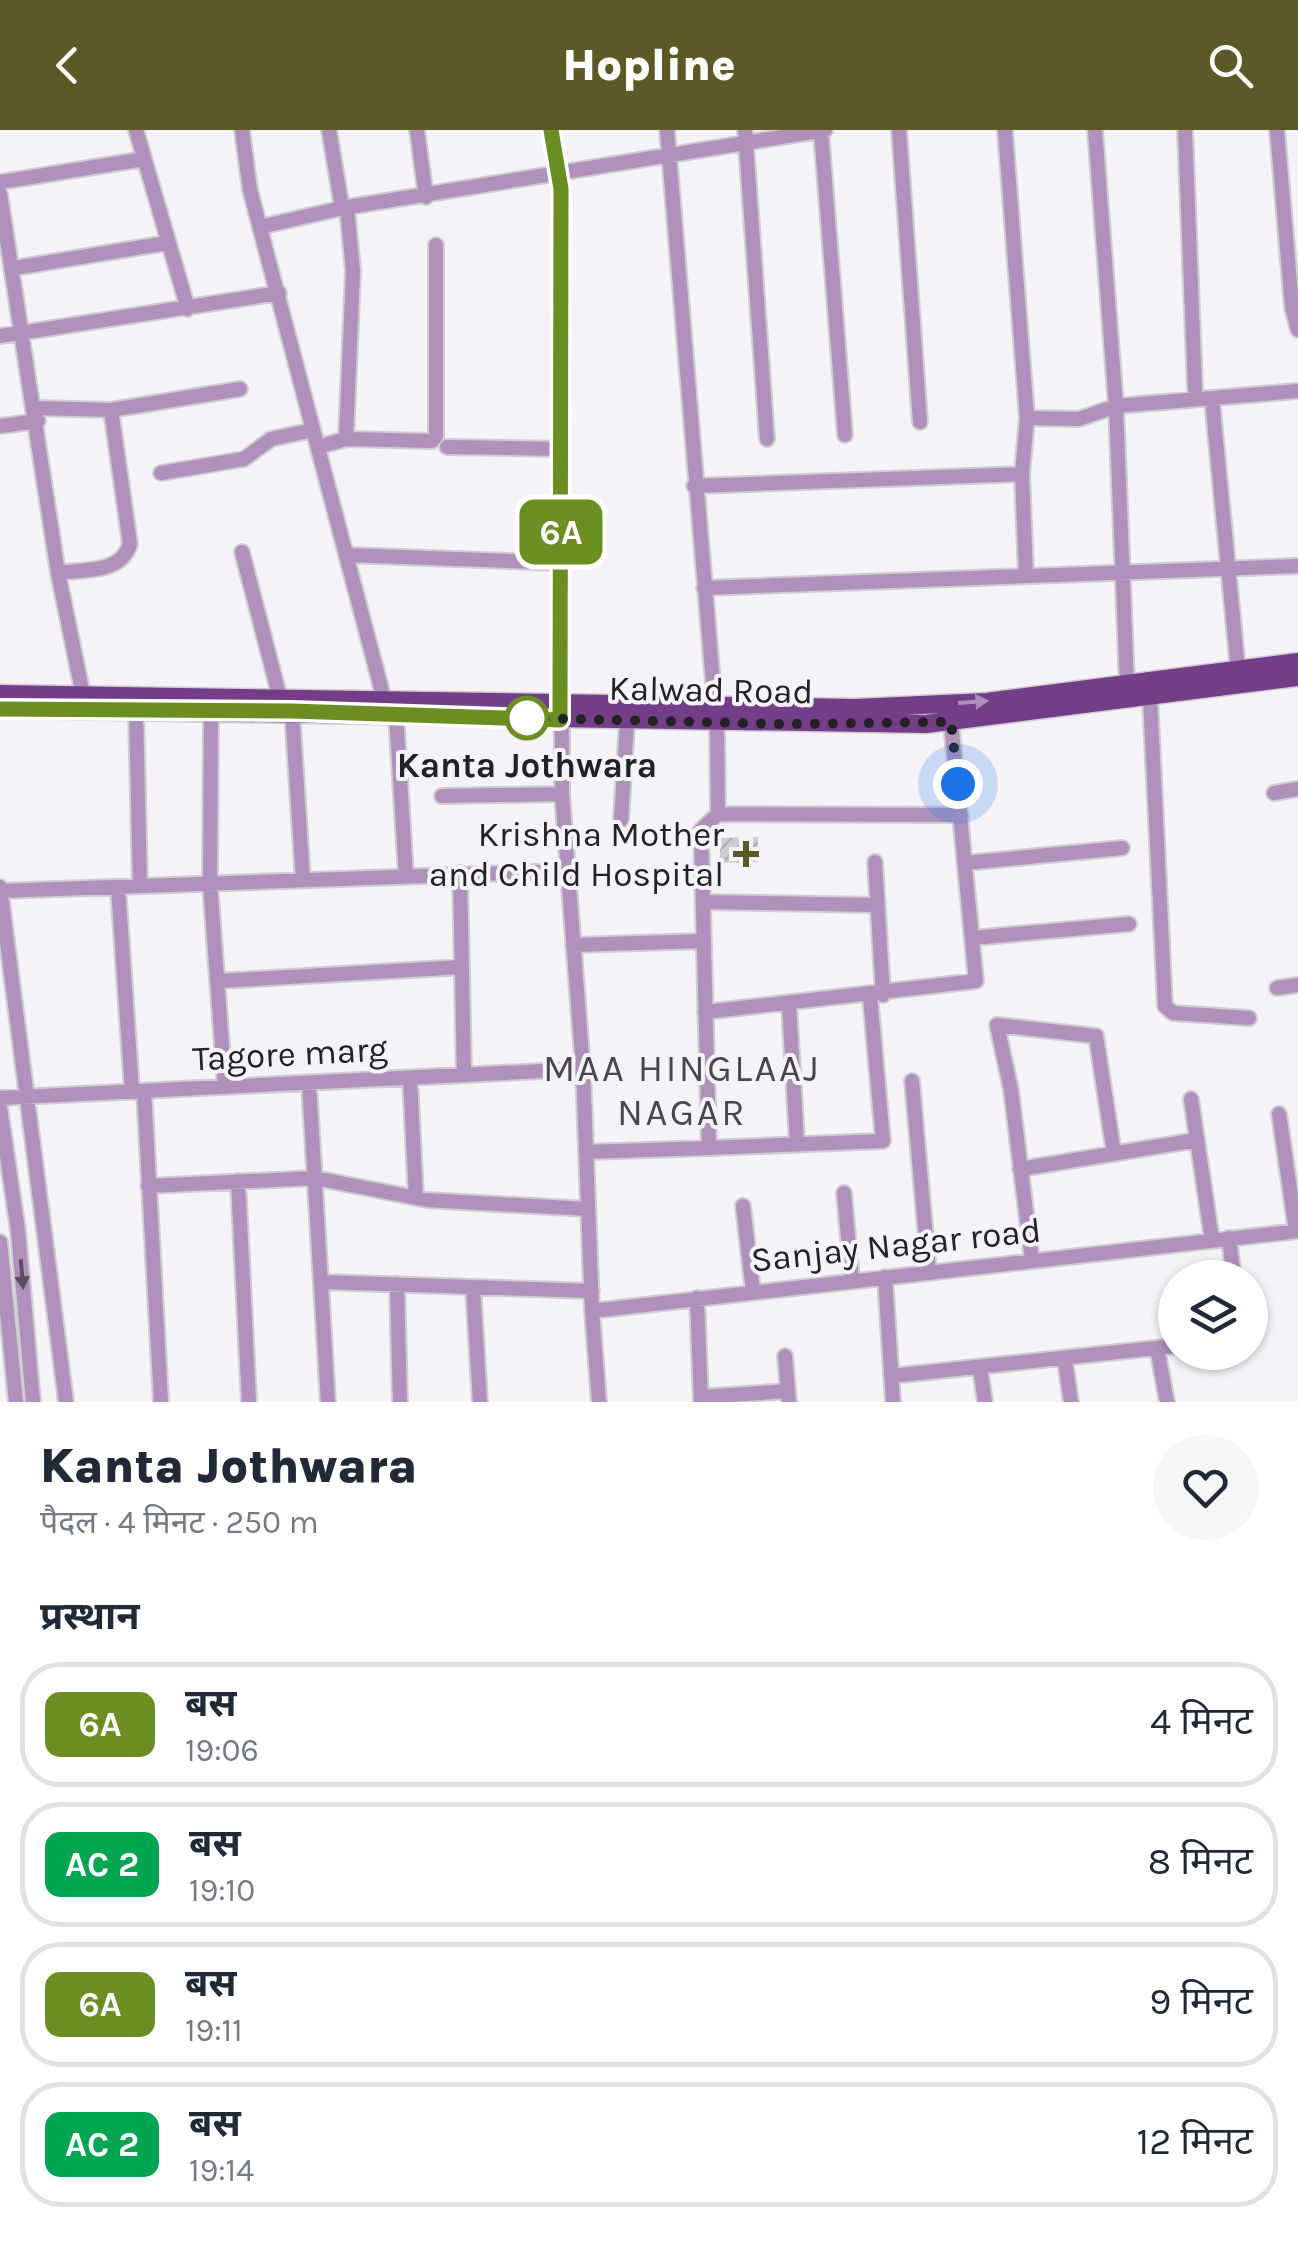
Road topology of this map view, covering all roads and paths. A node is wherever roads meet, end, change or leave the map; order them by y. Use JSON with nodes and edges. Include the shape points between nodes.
{"nodes":[{"id":1,"x":136,"y":130,"type":"edge"},
{"id":2,"x":242,"y":130,"type":"edge"},
{"id":3,"x":330,"y":130,"type":"edge"},
{"id":4,"x":417,"y":130,"type":"edge"},
{"id":5,"x":550,"y":130,"type":"edge"},
{"id":6,"x":668,"y":130,"type":"edge"},
{"id":7,"x":823,"y":130,"type":"edge"},
{"id":8,"x":899,"y":130,"type":"edge"},
{"id":9,"x":1005,"y":130,"type":"edge"},
{"id":10,"x":1095,"y":130,"type":"edge"},
{"id":11,"x":1185,"y":130,"type":"edge"},
{"id":12,"x":1277,"y":130,"type":"edge"},
{"id":13,"x":746,"y":136,"type":"edge"},
{"id":14,"x":670,"y":158,"type":"junction"},
{"id":15,"x":144,"y":159,"type":"junction"},
{"id":16,"x":558,"y":174,"type":"junction"},
{"id":17,"x":0,"y":182,"type":"edge"},
{"id":18,"x":0,"y":194,"type":"edge"},
{"id":19,"x":426,"y":197,"type":"junction"},
{"id":20,"x":344,"y":208,"type":"junction"},
{"id":21,"x":260,"y":227,"type":"junction"},
{"id":22,"x":168,"y":243,"type":"junction"},
{"id":23,"x":436,"y":245,"type":"dead end"},
{"id":24,"x":14,"y":268,"type":"junction"},
{"id":25,"x":279,"y":294,"type":"junction"},
{"id":26,"x":188,"y":310,"type":"junction"},
{"id":27,"x":1298,"y":330,"type":"edge"},
{"id":28,"x":24,"y":332,"type":"junction"},
{"id":29,"x":0,"y":336,"type":"edge"},
{"id":30,"x":1195,"y":389,"type":"dead end"},
{"id":31,"x":240,"y":390,"type":"dead end"},
{"id":32,"x":1298,"y":392,"type":"edge"},
{"id":33,"x":1212,"y":399,"type":"junction"},
{"id":34,"x":1116,"y":406,"type":"junction"},
{"id":35,"x":111,"y":410,"type":"junction"},
{"id":36,"x":38,"y":415,"type":"junction"},
{"id":37,"x":1027,"y":418,"type":"junction"},
{"id":38,"x":920,"y":422,"type":"dead end"},
{"id":39,"x":0,"y":426,"type":"edge"},
{"id":40,"x":313,"y":430,"type":"junction"},
{"id":41,"x":845,"y":435,"type":"dead end"},
{"id":42,"x":346,"y":439,"type":"junction"},
{"id":43,"x":767,"y":439,"type":"dead end"},
{"id":44,"x":447,"y":447,"type":"dead end"},
{"id":45,"x":318,"y":448,"type":"junction"},
{"id":46,"x":561,"y":449,"type":"junction"},
{"id":47,"x":161,"y":473,"type":"dead end"},
{"id":48,"x":1022,"y":474,"type":"junction"},
{"id":49,"x":694,"y":486,"type":"junction"},
{"id":50,"x":242,"y":552,"type":"dead end"},
{"id":51,"x":348,"y":555,"type":"junction"},
{"id":52,"x":561,"y":563,"type":"junction"},
{"id":53,"x":1298,"y":566,"type":"edge"},
{"id":54,"x":1226,"y":568,"type":"junction"},
{"id":55,"x":1123,"y":572,"type":"junction"},
{"id":56,"x":58,"y":573,"type":"junction"},
{"id":57,"x":1026,"y":575,"type":"junction"},
{"id":58,"x":704,"y":588,"type":"junction"},
{"id":59,"x":1298,"y":662,"type":"edge"},
{"id":60,"x":1238,"y":670,"type":"junction"},
{"id":61,"x":1298,"y":677,"type":"edge"},
{"id":62,"x":1127,"y":685,"type":"junction"},
{"id":63,"x":0,"y":694,"type":"edge"},
{"id":64,"x":83,"y":696,"type":"junction"},
{"id":65,"x":1150,"y":697,"type":"junction"},
{"id":66,"x":286,"y":704,"type":"junction"},
{"id":67,"x":390,"y":706,"type":"junction"},
{"id":68,"x":0,"y":709,"type":"edge"},
{"id":69,"x":211,"y":710,"type":"junction"},
{"id":70,"x":136,"y":711,"type":"junction"},
{"id":71,"x":561,"y":711,"type":"junction"},
{"id":72,"x":716,"y":715,"type":"junction"},
{"id":73,"x":926,"y":715,"type":"junction"},
{"id":74,"x":627,"y":722,"type":"junction"},
{"id":75,"x":951,"y":722,"type":"junction"},
{"id":76,"x":1298,"y":789,"type":"edge"},
{"id":77,"x":1274,"y":793,"type":"dead end"},
{"id":78,"x":562,"y":794,"type":"junction"},
{"id":79,"x":442,"y":796,"type":"dead end"},
{"id":80,"x":718,"y":814,"type":"junction"},
{"id":81,"x":960,"y":815,"type":"junction"},
{"id":82,"x":621,"y":820,"type":"dead end"},
{"id":83,"x":1122,"y":848,"type":"dead end"},
{"id":84,"x":875,"y":862,"type":"dead end"},
{"id":85,"x":965,"y":862,"type":"junction"},
{"id":86,"x":566,"y":870,"type":"junction"},
{"id":87,"x":460,"y":874,"type":"junction"},
{"id":88,"x":406,"y":876,"type":"junction"},
{"id":89,"x":303,"y":880,"type":"junction"},
{"id":90,"x":210,"y":883,"type":"junction"},
{"id":91,"x":140,"y":886,"type":"junction"},
{"id":92,"x":118,"y":887,"type":"junction"},
{"id":93,"x":0,"y":890,"type":"edge"},
{"id":94,"x":704,"y":902,"type":"junction"},
{"id":95,"x":876,"y":905,"type":"junction"},
{"id":96,"x":1128,"y":924,"type":"dead end"},
{"id":97,"x":972,"y":938,"type":"junction"},
{"id":98,"x":704,"y":941,"type":"junction"},
{"id":99,"x":573,"y":945,"type":"junction"},
{"id":100,"x":462,"y":967,"type":"junction"},
{"id":101,"x":220,"y":980,"type":"junction"},
{"id":102,"x":1298,"y":985,"type":"edge"},
{"id":103,"x":1277,"y":988,"type":"dead end"},
{"id":104,"x":877,"y":996,"type":"junction"},
{"id":105,"x":789,"y":1004,"type":"junction"},
{"id":106,"x":705,"y":1012,"type":"junction"},
{"id":107,"x":1248,"y":1018,"type":"dead end"},
{"id":108,"x":583,"y":1070,"type":"junction"},
{"id":109,"x":464,"y":1075,"type":"junction"},
{"id":110,"x":410,"y":1078,"type":"junction"},
{"id":111,"x":912,"y":1080,"type":"dead end"},
{"id":112,"x":309,"y":1084,"type":"junction"},
{"id":113,"x":224,"y":1087,"type":"junction"},
{"id":114,"x":138,"y":1091,"type":"junction"},
{"id":115,"x":29,"y":1096,"type":"junction"},
{"id":116,"x":0,"y":1098,"type":"edge"},
{"id":117,"x":1191,"y":1099,"type":"dead end"},
{"id":118,"x":0,"y":1108,"type":"edge"},
{"id":119,"x":1278,"y":1114,"type":"dead end"},
{"id":120,"x":1197,"y":1140,"type":"junction"},
{"id":121,"x":797,"y":1144,"type":"junction"},
{"id":122,"x":709,"y":1148,"type":"junction"},
{"id":123,"x":586,"y":1152,"type":"junction"},
{"id":124,"x":1114,"y":1154,"type":"junction"},
{"id":125,"x":1020,"y":1169,"type":"junction"},
{"id":126,"x":315,"y":1178,"type":"junction"},
{"id":127,"x":238,"y":1181,"type":"junction"},
{"id":128,"x":148,"y":1186,"type":"junction"},
{"id":129,"x":844,"y":1193,"type":"dead end"},
{"id":130,"x":416,"y":1198,"type":"junction"},
{"id":131,"x":742,"y":1206,"type":"dead end"},
{"id":132,"x":588,"y":1209,"type":"junction"},
{"id":133,"x":1297,"y":1231,"type":"edge"},
{"id":134,"x":1229,"y":1238,"type":"junction"},
{"id":135,"x":1212,"y":1240,"type":"junction"},
{"id":136,"x":0,"y":1242,"type":"edge"},
{"id":137,"x":1032,"y":1260,"type":"junction"},
{"id":138,"x":1232,"y":1260,"type":"edge"},
{"id":139,"x":929,"y":1272,"type":"junction"},
{"id":140,"x":885,"y":1276,"type":"junction"},
{"id":141,"x":852,"y":1280,"type":"junction"},
{"id":142,"x":323,"y":1282,"type":"junction"},
{"id":143,"x":397,"y":1284,"type":"junction"},
{"id":144,"x":473,"y":1287,"type":"junction"},
{"id":145,"x":592,"y":1291,"type":"junction"},
{"id":146,"x":753,"y":1292,"type":"junction"},
{"id":147,"x":696,"y":1298,"type":"junction"},
{"id":148,"x":592,"y":1310,"type":"junction"},
{"id":149,"x":1157,"y":1348,"type":"joint"},
{"id":150,"x":785,"y":1356,"type":"dead end"},
{"id":151,"x":1065,"y":1360,"type":"junction"},
{"id":152,"x":980,"y":1368,"type":"junction"},
{"id":153,"x":891,"y":1376,"type":"junction"},
{"id":154,"x":788,"y":1396,"type":"edge"},
{"id":155,"x":701,"y":1400,"type":"edge"},
{"id":156,"x":16,"y":1402,"type":"edge"},
{"id":157,"x":32,"y":1402,"type":"edge"},
{"id":158,"x":66,"y":1402,"type":"edge"},
{"id":159,"x":161,"y":1402,"type":"edge"},
{"id":160,"x":249,"y":1402,"type":"edge"},
{"id":161,"x":328,"y":1402,"type":"edge"},
{"id":162,"x":400,"y":1402,"type":"edge"},
{"id":163,"x":480,"y":1402,"type":"edge"},
{"id":164,"x":599,"y":1402,"type":"edge"},
{"id":165,"x":893,"y":1402,"type":"edge"},
{"id":166,"x":985,"y":1402,"type":"edge"},
{"id":167,"x":1071,"y":1402,"type":"edge"},
{"id":168,"x":1167,"y":1402,"type":"edge"}],
"edges":[{"from":1,"to":15,"type":"street"},
{"from":2,"to":21,"type":"street"},
{"from":3,"to":20,"type":"street"},
{"from":4,"to":19,"type":"street"},
{"from":5,"to":16,"type":"street"},
{"from":6,"to":14,"type":"street"},
{"from":7,"to":13,"type":"street"},
{"from":7,"to":41,"type":"street"},
{"from":8,"to":38,"type":"street"},
{"from":9,"to":37,"type":"street"},
{"from":10,"to":34,"type":"street"},
{"from":11,"to":30,"type":"street"},
{"from":12,"to":27,"type":"street"},
{"from":13,"to":14,"type":"street"},
{"from":13,"to":43,"type":"street"},
{"from":14,"to":16,"type":"street"},
{"from":14,"to":49,"type":"street"},
{"from":15,"to":17,"type":"street"},
{"from":15,"to":22,"type":"street"},
{"from":16,"to":19,"type":"street"},
{"from":16,"to":46,"type":"street"},
{"from":18,"to":24,"type":"street"},
{"from":19,"to":20,"type":"street"},
{"from":20,"to":21,"type":"street"},
{"from":20,"to":42,"type":"street","via":[[353,271]]},
{"from":21,"to":25,"type":"street"},
{"from":22,"to":24,"type":"street"},
{"from":22,"to":26,"type":"street"},
{"from":23,"to":42,"type":"street","via":[[436,436],[432,442]]},
{"from":24,"to":28,"type":"street"},
{"from":25,"to":26,"type":"street"},
{"from":25,"to":40,"type":"street"},
{"from":26,"to":28,"type":"street"},
{"from":28,"to":29,"type":"street"},
{"from":28,"to":36,"type":"street"},
{"from":31,"to":35,"type":"street"},
{"from":32,"to":33,"type":"street"},
{"from":33,"to":34,"type":"street"},
{"from":33,"to":54,"type":"street"},
{"from":34,"to":37,"type":"street","via":[[1079,419]]},
{"from":34,"to":55,"type":"street"},
{"from":35,"to":36,"type":"street"},
{"from":35,"to":56,"type":"street","via":[[127,554],[116,565]]},
{"from":36,"to":39,"type":"street"},
{"from":36,"to":56,"type":"street"},
{"from":37,"to":48,"type":"street"},
{"from":40,"to":45,"type":"street"},
{"from":40,"to":47,"type":"street","via":[[271,439],[244,459]]},
{"from":42,"to":45,"type":"street"},
{"from":44,"to":46,"type":"street"},
{"from":45,"to":51,"type":"street"},
{"from":46,"to":52,"type":"street"},
{"from":48,"to":49,"type":"street"},
{"from":48,"to":57,"type":"street"},
{"from":49,"to":58,"type":"street"},
{"from":50,"to":66,"type":"street"},
{"from":51,"to":52,"type":"street"},
{"from":51,"to":67,"type":"street"},
{"from":52,"to":71,"type":"street"},
{"from":53,"to":54,"type":"street"},
{"from":54,"to":55,"type":"street"},
{"from":54,"to":60,"type":"street"},
{"from":55,"to":57,"type":"street"},
{"from":55,"to":62,"type":"street"},
{"from":56,"to":64,"type":"street"},
{"from":57,"to":58,"type":"street"},
{"from":58,"to":72,"type":"street"},
{"from":59,"to":60,"type":"main road","name":"Kalwad Road"},
{"from":60,"to":62,"type":"main road","name":"Kalwad Road"},
{"from":61,"to":65,"type":"main road","name":"Kalwad Road"},
{"from":73,"to":62,"type":"main road","name":"Kalwad Road","one_way":true},
{"from":63,"to":64,"type":"main road","name":"Kalwad Road"},
{"from":64,"to":66,"type":"main road","name":"Kalwad Road"},
{"from":65,"to":75,"type":"main road","name":"Kalwad Road"},
{"from":65,"to":107,"type":"street","via":[[1165,1006],[1172,1013]]},
{"from":66,"to":67,"type":"main road","name":"Kalwad Road"},
{"from":66,"to":69,"type":"main road","name":"Kalwad Road"},
{"from":66,"to":89,"type":"street"},
{"from":67,"to":71,"type":"main road","name":"Kalwad Road"},
{"from":67,"to":88,"type":"street"},
{"from":68,"to":70,"type":"main road","name":"Kalwad Road"},
{"from":69,"to":70,"type":"main road","name":"Kalwad Road"},
{"from":69,"to":90,"type":"street"},
{"from":70,"to":91,"type":"street"},
{"from":71,"to":72,"type":"main road","name":"Kalwad Road"},
{"from":71,"to":74,"type":"main road","name":"Kalwad Road"},
{"from":71,"to":78,"type":"street"},
{"from":72,"to":73,"type":"main road","name":"Kalwad Road"},
{"from":72,"to":74,"type":"main road","name":"Kalwad Road"},
{"from":72,"to":80,"type":"street"},
{"from":73,"to":75,"type":"main road","name":"Kalwad Road"},
{"from":74,"to":82,"type":"street"},
{"from":75,"to":81,"type":"street"},
{"from":76,"to":77,"type":"street"},
{"from":78,"to":79,"type":"street"},
{"from":78,"to":86,"type":"street"},
{"from":80,"to":81,"type":"street"},
{"from":80,"to":94,"type":"street","via":[[701,830]]},
{"from":81,"to":85,"type":"street"},
{"from":83,"to":85,"type":"street"},
{"from":84,"to":95,"type":"street"},
{"from":85,"to":97,"type":"street"},
{"from":86,"to":87,"type":"street"},
{"from":86,"to":99,"type":"street"},
{"from":87,"to":88,"type":"street"},
{"from":87,"to":100,"type":"street"},
{"from":88,"to":89,"type":"street"},
{"from":89,"to":90,"type":"street"},
{"from":90,"to":91,"type":"street"},
{"from":90,"to":101,"type":"street"},
{"from":91,"to":92,"type":"street"},
{"from":92,"to":93,"type":"street"},
{"from":92,"to":114,"type":"street"},
{"from":93,"to":115,"type":"street"},
{"from":94,"to":95,"type":"street"},
{"from":94,"to":98,"type":"street"},
{"from":95,"to":104,"type":"street"},
{"from":96,"to":97,"type":"street"},
{"from":97,"to":104,"type":"street","via":[[976,981]]},
{"from":98,"to":99,"type":"street"},
{"from":98,"to":106,"type":"street"},
{"from":99,"to":108,"type":"street"},
{"from":100,"to":101,"type":"street"},
{"from":100,"to":109,"type":"street"},
{"from":101,"to":113,"type":"street"},
{"from":102,"to":103,"type":"street"},
{"from":104,"to":105,"type":"street"},
{"from":104,"to":121,"type":"street","via":[[883,1140]]},
{"from":105,"to":106,"type":"street"},
{"from":105,"to":121,"type":"street"},
{"from":106,"to":122,"type":"street"},
{"from":108,"to":109,"type":"street","name":"Tagore marg"},
{"from":108,"to":123,"type":"street"},
{"from":109,"to":110,"type":"street","name":"Tagore marg"},
{"from":110,"to":112,"type":"street","name":"Tagore marg"},
{"from":110,"to":130,"type":"street"},
{"from":111,"to":139,"type":"street"},
{"from":112,"to":113,"type":"street","name":"Tagore marg"},
{"from":112,"to":126,"type":"street"},
{"from":113,"to":114,"type":"street","name":"Tagore marg"},
{"from":114,"to":115,"type":"street","name":"Tagore marg"},
{"from":114,"to":128,"type":"street"},
{"from":115,"to":116,"type":"street","name":"Tagore marg"},
{"from":115,"to":158,"type":"street"},
{"from":117,"to":120,"type":"street"},
{"from":118,"to":157,"type":"street","one_way":true},
{"from":119,"to":133,"type":"street"},
{"from":120,"to":124,"type":"street"},
{"from":120,"to":135,"type":"street"},
{"from":121,"to":122,"type":"street"},
{"from":122,"to":123,"type":"street"},
{"from":123,"to":132,"type":"street"},
{"from":124,"to":125,"type":"street"},
{"from":124,"to":125,"type":"street","via":[[1096,1036],[997,1025]]},
{"from":125,"to":137,"type":"street"},
{"from":126,"to":127,"type":"street"},
{"from":126,"to":130,"type":"street"},
{"from":126,"to":142,"type":"street"},
{"from":127,"to":128,"type":"street"},
{"from":127,"to":160,"type":"street"},
{"from":128,"to":159,"type":"street"},
{"from":129,"to":141,"type":"street"},
{"from":130,"to":132,"type":"street"},
{"from":131,"to":146,"type":"street"},
{"from":132,"to":145,"type":"street"},
{"from":133,"to":134,"type":"street","name":"Sanjay Nagar road"},
{"from":134,"to":135,"type":"street","name":"Sanjay Nagar road"},
{"from":134,"to":138,"type":"street"},
{"from":135,"to":137,"type":"street","name":"Sanjay Nagar road"},
{"from":136,"to":156,"type":"street"},
{"from":137,"to":139,"type":"street","name":"Sanjay Nagar road"},
{"from":139,"to":140,"type":"street","name":"Sanjay Nagar road"},
{"from":140,"to":141,"type":"street","name":"Sanjay Nagar road"},
{"from":140,"to":153,"type":"street"},
{"from":141,"to":146,"type":"street","name":"Sanjay Nagar road"},
{"from":142,"to":143,"type":"street"},
{"from":142,"to":161,"type":"street"},
{"from":143,"to":144,"type":"street"},
{"from":143,"to":162,"type":"street"},
{"from":144,"to":145,"type":"street"},
{"from":144,"to":163,"type":"street"},
{"from":145,"to":148,"type":"street"},
{"from":146,"to":147,"type":"street","name":"Sanjay Nagar road"},
{"from":147,"to":148,"type":"street","name":"Sanjay Nagar road"},
{"from":147,"to":155,"type":"street"},
{"from":148,"to":164,"type":"street"},
{"from":149,"to":151,"type":"street"},
{"from":149,"to":168,"type":"street"},
{"from":150,"to":154,"type":"street"},
{"from":151,"to":152,"type":"street"},
{"from":151,"to":167,"type":"street"},
{"from":152,"to":153,"type":"street"},
{"from":152,"to":166,"type":"street"},
{"from":153,"to":165,"type":"street"},
{"from":154,"to":155,"type":"street"}]}
